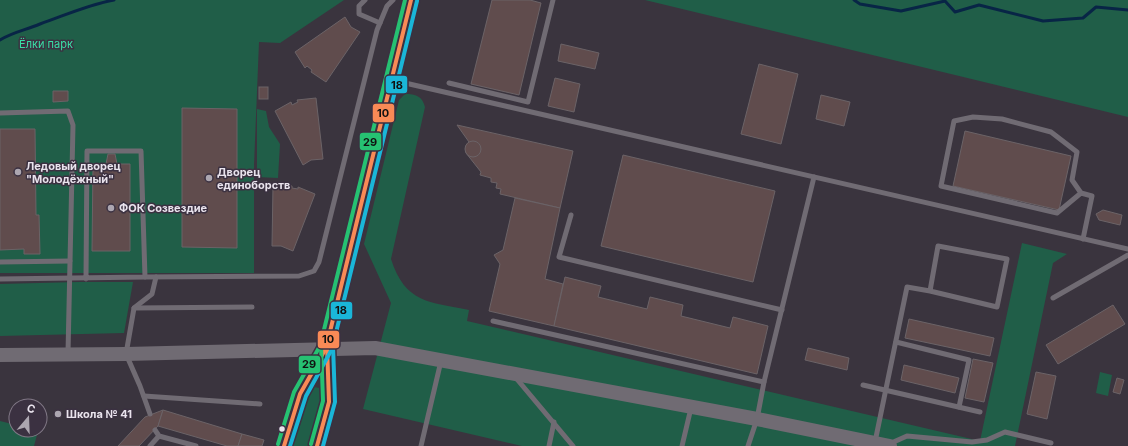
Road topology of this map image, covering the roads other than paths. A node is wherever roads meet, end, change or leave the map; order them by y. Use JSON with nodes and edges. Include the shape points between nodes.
{"nodes":[{"id":1,"x":365,"y":0,"type":"edge"},
{"id":2,"x":394,"y":0,"type":"edge"},
{"id":3,"x":411,"y":0,"type":"edge"},
{"id":4,"x":552,"y":0,"type":"edge"},
{"id":5,"x":380,"y":22,"type":"junction"},
{"id":6,"x":392,"y":80,"type":"junction"},
{"id":7,"x":449,"y":83,"type":"dead end"},
{"id":8,"x":0,"y":113,"type":"edge"},
{"id":9,"x":814,"y":177,"type":"junction"},
{"id":10,"x":1081,"y":193,"type":"junction"},
{"id":11,"x":571,"y":215,"type":"dead end"},
{"id":12,"x":1083,"y":239,"type":"junction"},
{"id":13,"x":1128,"y":247,"type":"edge"},
{"id":14,"x":1128,"y":255,"type":"edge"},
{"id":15,"x":70,"y":261,"type":"junction"},
{"id":16,"x":0,"y":262,"type":"edge"},
{"id":17,"x":145,"y":277,"type":"junction"},
{"id":18,"x":156,"y":277,"type":"junction"},
{"id":19,"x":0,"y":279,"type":"edge"},
{"id":20,"x":68,"y":279,"type":"junction"},
{"id":21,"x":86,"y":279,"type":"junction"},
{"id":22,"x":930,"y":291,"type":"junction"},
{"id":23,"x":1053,"y":298,"type":"dead end"},
{"id":24,"x":252,"y":307,"type":"dead end"},
{"id":25,"x":134,"y":308,"type":"junction"},
{"id":26,"x":782,"y":310,"type":"junction"},
{"id":27,"x":493,"y":321,"type":"dead end"},
{"id":28,"x":896,"y":342,"type":"junction"},
{"id":29,"x":326,"y":348,"type":"junction"},
{"id":30,"x":68,"y":354,"type":"junction"},
{"id":31,"x":126,"y":354,"type":"junction"},
{"id":32,"x":0,"y":355,"type":"edge"},
{"id":33,"x":441,"y":360,"type":"junction"},
{"id":34,"x":511,"y":373,"type":"junction"},
{"id":35,"x":764,"y":382,"type":"junction"},
{"id":36,"x":864,"y":385,"type":"dead end"},
{"id":37,"x":886,"y":390,"type":"junction"},
{"id":38,"x":144,"y":396,"type":"junction"},
{"id":39,"x":260,"y":404,"type":"dead end"},
{"id":40,"x":692,"y":407,"type":"junction"},
{"id":41,"x":959,"y":407,"type":"junction"},
{"id":42,"x":980,"y":412,"type":"dead end"},
{"id":43,"x":150,"y":414,"type":"dead end"},
{"id":44,"x":757,"y":419,"type":"junction"},
{"id":45,"x":554,"y":422,"type":"junction"},
{"id":46,"x":155,"y":430,"type":"dead end"},
{"id":47,"x":159,"y":436,"type":"junction"},
{"id":48,"x":1051,"y":443,"type":"dead end"},
{"id":49,"x":884,"y":444,"type":"edge"},
{"id":50,"x":150,"y":446,"type":"edge"},
{"id":51,"x":196,"y":446,"type":"edge"},
{"id":52,"x":284,"y":446,"type":"edge"},
{"id":53,"x":317,"y":446,"type":"edge"},
{"id":54,"x":421,"y":446,"type":"edge"},
{"id":55,"x":549,"y":446,"type":"edge"},
{"id":56,"x":573,"y":446,"type":"edge"},
{"id":57,"x":682,"y":446,"type":"edge"},
{"id":58,"x":748,"y":446,"type":"edge"}],
"edges":[{"from":1,"to":5,"type":"lane","via":[[359,6],[359,14]]},
{"from":2,"to":5,"type":"lane","via":[[387,6]]},
{"from":3,"to":6,"type":"street"},
{"from":4,"to":7,"type":"lane","via":[[528,102]]},
{"from":5,"to":18,"type":"lane","via":[[319,262],[314,271],[299,276]]},
{"from":6,"to":9,"type":"lane"},
{"from":6,"to":29,"type":"street"},
{"from":8,"to":15,"type":"lane","via":[[68,111],[73,125]]},
{"from":9,"to":12,"type":"lane"},
{"from":9,"to":26,"type":"lane"},
{"from":10,"to":10,"type":"lane","via":[[1072,180],[1077,152],[1051,132],[1002,118],[973,117],[954,121],[941,186],[1057,213]]},
{"from":10,"to":12,"type":"lane","via":[[1092,196]]},
{"from":11,"to":26,"type":"lane","via":[[560,257]]},
{"from":12,"to":13,"type":"lane"},
{"from":14,"to":23,"type":"lane"},
{"from":15,"to":16,"type":"lane"},
{"from":15,"to":20,"type":"lane"},
{"from":17,"to":18,"type":"lane"},
{"from":17,"to":21,"type":"lane"},
{"from":17,"to":21,"type":"lane","via":[[141,151],[87,151]]},
{"from":18,"to":25,"type":"lane","via":[[152,294]]},
{"from":19,"to":20,"type":"lane"},
{"from":20,"to":21,"type":"lane"},
{"from":20,"to":30,"type":"lane"},
{"from":22,"to":22,"type":"lane","via":[[938,246],[1007,259],[998,307]]},
{"from":22,"to":28,"type":"lane","via":[[907,287]]},
{"from":24,"to":25,"type":"lane"},
{"from":25,"to":31,"type":"lane"},
{"from":26,"to":35,"type":"lane"},
{"from":27,"to":35,"type":"lane"},
{"from":28,"to":37,"type":"lane"},
{"from":28,"to":41,"type":"lane","via":[[969,360]]},
{"from":29,"to":31,"type":"street"},
{"from":29,"to":33,"type":"street","via":[[375,348]]},
{"from":29,"to":52,"type":"street","via":[[300,394]]},
{"from":29,"to":53,"type":"street","via":[[329,402]]},
{"from":30,"to":31,"type":"street"},
{"from":30,"to":32,"type":"street"},
{"from":31,"to":38,"type":"lane"},
{"from":33,"to":34,"type":"street"},
{"from":33,"to":54,"type":"lane"},
{"from":34,"to":40,"type":"street"},
{"from":34,"to":45,"type":"lane"},
{"from":35,"to":44,"type":"lane"},
{"from":36,"to":37,"type":"lane"},
{"from":37,"to":41,"type":"lane"},
{"from":37,"to":49,"type":"lane"},
{"from":38,"to":39,"type":"lane"},
{"from":38,"to":43,"type":"lane"},
{"from":40,"to":44,"type":"street"},
{"from":40,"to":57,"type":"lane"},
{"from":41,"to":42,"type":"lane"},
{"from":44,"to":49,"type":"street"},
{"from":44,"to":58,"type":"lane"},
{"from":45,"to":55,"type":"lane"},
{"from":45,"to":56,"type":"lane"},
{"from":46,"to":47,"type":"lane"},
{"from":47,"to":50,"type":"lane"},
{"from":47,"to":51,"type":"lane"},
{"from":48,"to":49,"type":"lane","via":[[1006,432],[987,440],[972,442],[907,436]]}]}
